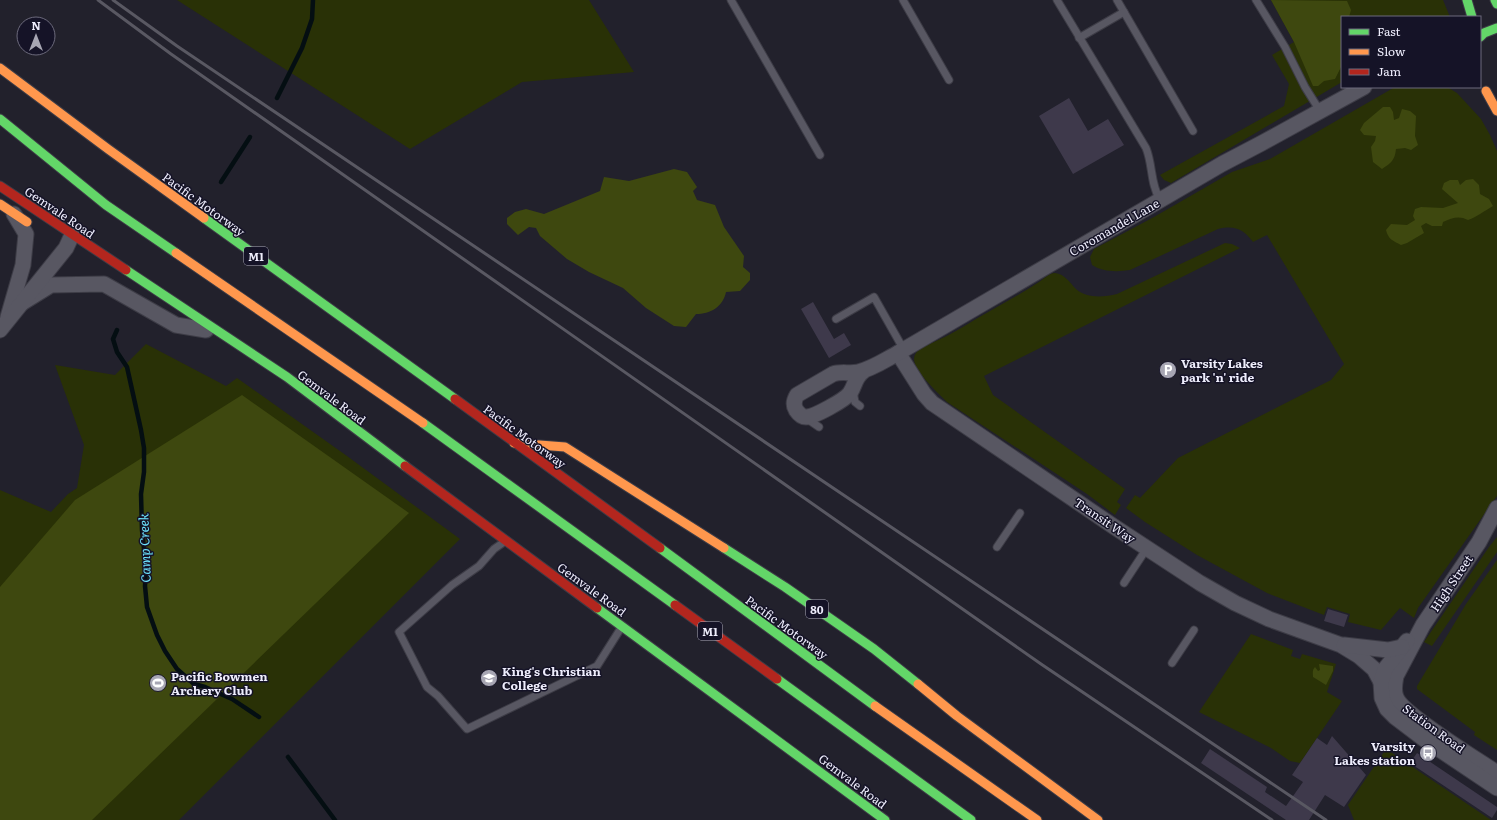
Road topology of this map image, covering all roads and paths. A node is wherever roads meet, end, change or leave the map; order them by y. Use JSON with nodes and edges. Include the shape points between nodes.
{"nodes":[{"id":1,"x":731,"y":0,"type":"edge"},
{"id":2,"x":903,"y":0,"type":"edge"},
{"id":3,"x":1057,"y":0,"type":"edge"},
{"id":4,"x":1117,"y":0,"type":"edge"},
{"id":5,"x":1256,"y":0,"type":"edge"},
{"id":6,"x":1467,"y":0,"type":"edge"},
{"id":7,"x":1495,"y":0,"type":"edge"},
{"id":8,"x":1497,"y":4,"type":"edge"},
{"id":9,"x":1124,"y":12,"type":"junction"},
{"id":10,"x":1472,"y":16,"type":"edge"},
{"id":11,"x":1497,"y":28,"type":"edge"},
{"id":12,"x":1481,"y":36,"type":"edge"},
{"id":13,"x":1079,"y":38,"type":"junction"},
{"id":14,"x":0,"y":68,"type":"edge"},
{"id":15,"x":949,"y":80,"type":"dead end"},
{"id":16,"x":1362,"y":88,"type":"edge"},
{"id":17,"x":1483,"y":89,"type":"edge"},
{"id":18,"x":1497,"y":96,"type":"edge"},
{"id":19,"x":1320,"y":111,"type":"junction"},
{"id":20,"x":1497,"y":112,"type":"edge"},
{"id":21,"x":0,"y":119,"type":"edge"},
{"id":22,"x":1193,"y":131,"type":"dead end"},
{"id":23,"x":820,"y":155,"type":"dead end"},
{"id":24,"x":0,"y":186,"type":"edge"},
{"id":25,"x":1160,"y":200,"type":"junction"},
{"id":26,"x":6,"y":208,"type":"edge"},
{"id":27,"x":36,"y":228,"type":"dead end"},
{"id":28,"x":68,"y":245,"type":"junction"},
{"id":29,"x":153,"y":299,"type":"dead end"},
{"id":30,"x":22,"y":303,"type":"junction"},
{"id":31,"x":836,"y":319,"type":"dead end"},
{"id":32,"x":3,"y":327,"type":"edge"},
{"id":33,"x":206,"y":330,"type":"junction"},
{"id":34,"x":901,"y":352,"type":"junction"},
{"id":35,"x":865,"y":370,"type":"junction"},
{"id":36,"x":838,"y":372,"type":"junction"},
{"id":37,"x":286,"y":377,"type":"junction"},
{"id":38,"x":852,"y":387,"type":"junction"},
{"id":39,"x":860,"y":406,"type":"dead end"},
{"id":40,"x":802,"y":416,"type":"junction"},
{"id":41,"x":819,"y":427,"type":"dead end"},
{"id":42,"x":514,"y":443,"type":"junction"},
{"id":43,"x":1497,"y":508,"type":"edge"},
{"id":44,"x":1020,"y":513,"type":"dead end"},
{"id":45,"x":1497,"y":525,"type":"edge"},
{"id":46,"x":505,"y":541,"type":"junction"},
{"id":47,"x":1479,"y":542,"type":"junction"},
{"id":48,"x":997,"y":547,"type":"dead end"},
{"id":49,"x":1146,"y":548,"type":"junction"},
{"id":50,"x":1124,"y":583,"type":"dead end"},
{"id":51,"x":1423,"y":625,"type":"junction"},
{"id":52,"x":623,"y":626,"type":"junction"},
{"id":53,"x":1194,"y":630,"type":"dead end"},
{"id":54,"x":1341,"y":645,"type":"junction"},
{"id":55,"x":1402,"y":647,"type":"junction"},
{"id":56,"x":1172,"y":663,"type":"dead end"},
{"id":57,"x":1381,"y":682,"type":"junction"},
{"id":58,"x":1497,"y":773,"type":"edge"},
{"id":59,"x":1497,"y":788,"type":"edge"},
{"id":60,"x":885,"y":820,"type":"edge"},
{"id":61,"x":971,"y":820,"type":"edge"},
{"id":62,"x":1038,"y":820,"type":"edge"},
{"id":63,"x":1098,"y":820,"type":"edge"}],
"edges":[{"from":1,"to":23,"type":"lane"},
{"from":2,"to":15,"type":"lane"},
{"from":3,"to":13,"type":"lane"},
{"from":4,"to":9,"type":"lane"},
{"from":5,"to":19,"type":"lane"},
{"from":6,"to":10,"type":"main road"},
{"from":7,"to":8,"type":"main road"},
{"from":9,"to":13,"type":"lane"},
{"from":9,"to":22,"type":"lane"},
{"from":11,"to":12,"type":"main road"},
{"from":13,"to":25,"type":"lane","via":[[1146,148],[1150,157],[1152,182]]},
{"from":14,"to":42,"type":"main road","name":"Pacific Motorway","number":"M1"},
{"from":16,"to":19,"type":"street","name":"Coromandel Lane"},
{"from":17,"to":18,"type":"main road"},
{"from":17,"to":20,"type":"main road"},
{"from":19,"to":25,"type":"street","name":"Coromandel Lane"},
{"from":21,"to":61,"type":"main road","number":"M1","via":[[106,205],[450,442]]},
{"from":24,"to":28,"type":"main road","name":"Gemvale Road"},
{"from":25,"to":34,"type":"street","name":"Coromandel Lane"},
{"from":26,"to":27,"type":"main road"},
{"from":26,"to":32,"type":"street","via":[[26,234],[23,265]]},
{"from":28,"to":30,"type":"street"},
{"from":28,"to":37,"type":"main road","name":"Gemvale Road","via":[[154,288]]},
{"from":29,"to":33,"type":"main road","name":"Gemvale Road"},
{"from":30,"to":32,"type":"street"},
{"from":30,"to":33,"type":"street","via":[[51,285],[104,284],[176,324]]},
{"from":31,"to":34,"type":"lane","via":[[874,297]]},
{"from":33,"to":37,"type":"main road","name":"Gemvale Road"},
{"from":34,"to":35,"type":"street","name":"Coromandel Lane"},
{"from":34,"to":49,"type":"street","name":"Transit Way","via":[[924,394],[932,403]]},
{"from":35,"to":36,"type":"street","name":"Coromandel Lane"},
{"from":35,"to":38,"type":"street","name":"Coromandel Lane"},
{"from":36,"to":38,"type":"lane","via":[[850,379]]},
{"from":36,"to":40,"type":"street","name":"Coromandel Lane","via":[[797,395],[794,406]]},
{"from":37,"to":46,"type":"main road","name":"Gemvale Road"},
{"from":38,"to":39,"type":"lane","via":[[855,402]]},
{"from":38,"to":40,"type":"street","name":"Coromandel Lane","via":[[843,399],[814,415]]},
{"from":40,"to":41,"type":"lane"},
{"from":42,"to":62,"type":"main road","name":"Pacific Motorway","number":"M1","via":[[840,681]]},
{"from":42,"to":63,"type":"main road","number":"80","via":[[565,447],[779,583],[874,649],[957,716]]},
{"from":43,"to":47,"type":"street","name":"High Street"},
{"from":44,"to":48,"type":"lane"},
{"from":45,"to":47,"type":"street","name":"High Street"},
{"from":46,"to":52,"type":"main road","name":"Gemvale Road"},
{"from":46,"to":52,"type":"lane","via":[[400,632],[427,687],[467,728],[597,666]]},
{"from":47,"to":51,"type":"street","name":"High Street"},
{"from":49,"to":50,"type":"lane"},
{"from":49,"to":54,"type":"street","name":"Transit Way","via":[[1235,603],[1269,619]]},
{"from":51,"to":55,"type":"street"},
{"from":51,"to":58,"type":"street","name":"Station Road","via":[[1396,676],[1396,697],[1404,708]]},
{"from":52,"to":60,"type":"main road","name":"Gemvale Road"},
{"from":53,"to":56,"type":"lane"},
{"from":54,"to":55,"type":"street","name":"Transit Way","via":[[1388,650]]},
{"from":54,"to":57,"type":"street","name":"Transit Way","via":[[1374,669]]},
{"from":55,"to":57,"type":"street","via":[[1385,669]]},
{"from":57,"to":59,"type":"street","name":"Station Road","via":[[1382,698],[1395,717]]}]}
